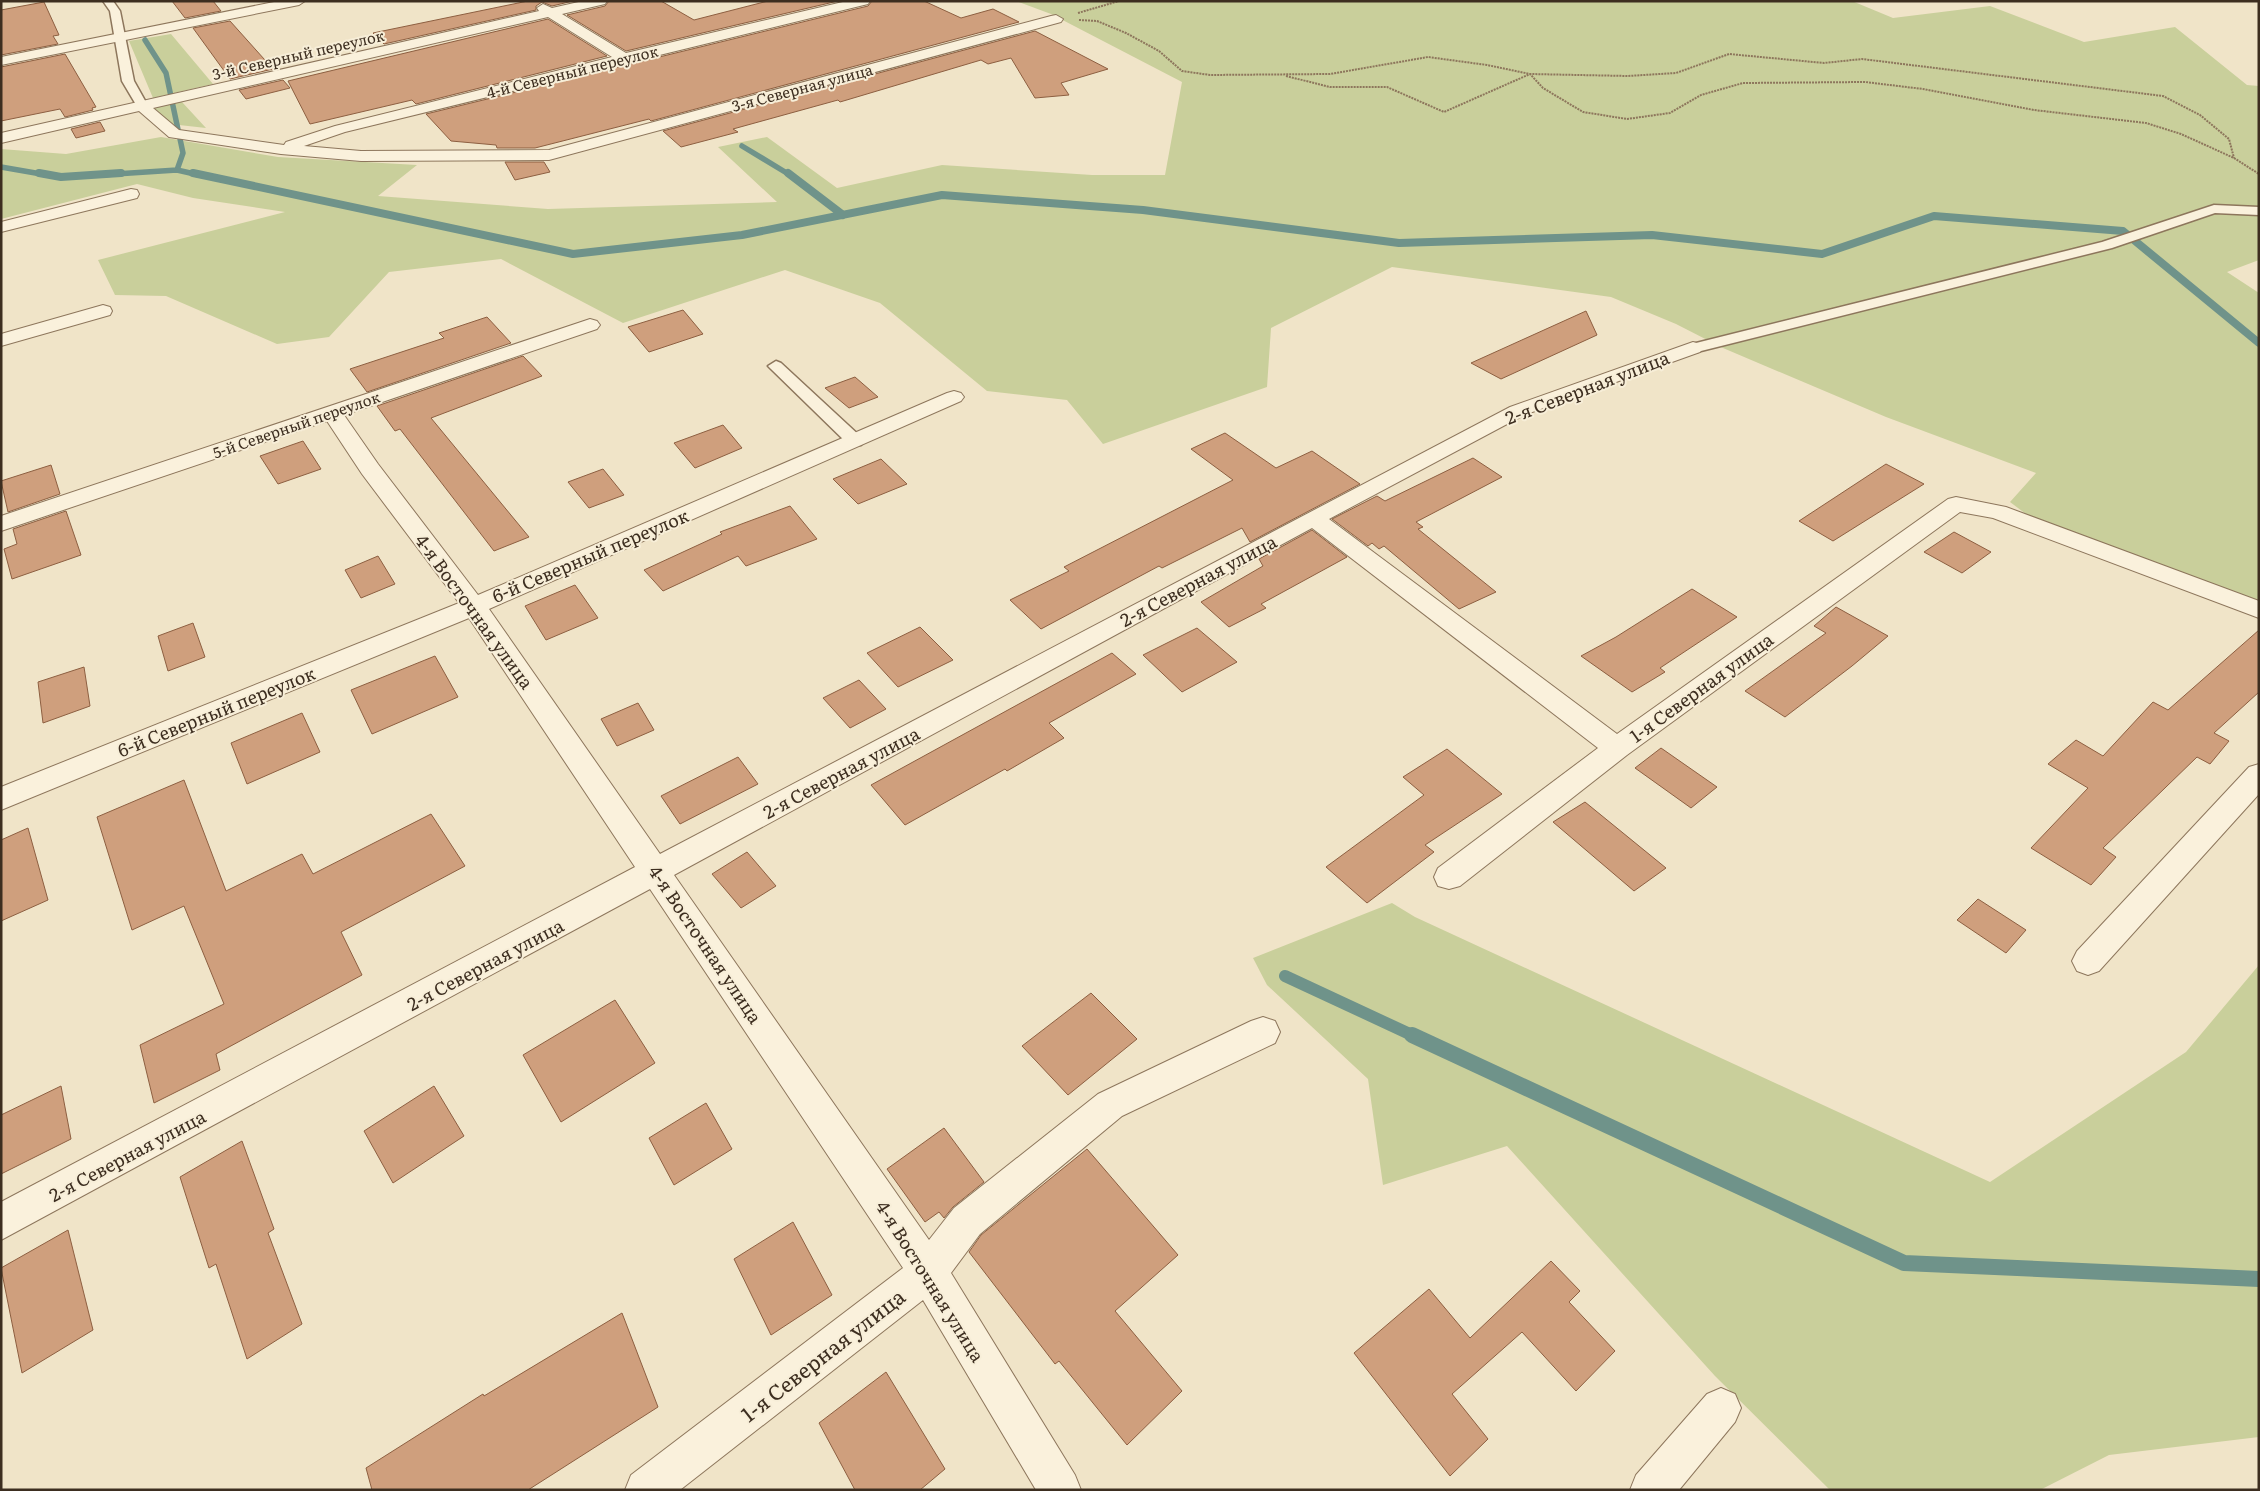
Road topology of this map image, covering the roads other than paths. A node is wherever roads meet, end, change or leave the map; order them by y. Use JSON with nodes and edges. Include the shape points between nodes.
{"nodes":[{"id":1,"x":108,"y":1,"type":"edge"},
{"id":2,"x":299,"y":1,"type":"edge"},
{"id":3,"x":534,"y":1,"type":"edge"},
{"id":4,"x":601,"y":1,"type":"edge"},
{"id":5,"x":864,"y":1,"type":"edge"},
{"id":6,"x":551,"y":13,"type":"junction"},
{"id":7,"x":1056,"y":19,"type":"road end"},
{"id":8,"x":120,"y":38,"type":"junction"},
{"id":9,"x":624,"y":58,"type":"junction"},
{"id":10,"x":1,"y":62,"type":"edge"},
{"id":11,"x":142,"y":106,"type":"junction"},
{"id":12,"x":1,"y":138,"type":"edge"},
{"id":13,"x":281,"y":149,"type":"junction"},
{"id":14,"x":132,"y":194,"type":"dead end"},
{"id":15,"x":2259,"y":211,"type":"edge"},
{"id":16,"x":1,"y":227,"type":"edge"},
{"id":17,"x":102,"y":311,"type":"dead end"},
{"id":18,"x":590,"y":325,"type":"dead end"},
{"id":19,"x":1,"y":340,"type":"edge"},
{"id":20,"x":1693,"y":348,"type":"joint"},
{"id":21,"x":776,"y":366,"type":"dead end"},
{"id":22,"x":954,"y":397,"type":"dead end"},
{"id":23,"x":331,"y":412,"type":"junction"},
{"id":24,"x":855,"y":440,"type":"junction"},
{"id":25,"x":1313,"y":518,"type":"junction"},
{"id":26,"x":1,"y":524,"type":"edge"},
{"id":27,"x":474,"y":606,"type":"junction"},
{"id":28,"x":2259,"y":610,"type":"edge"},
{"id":29,"x":1617,"y":748,"type":"junction"},
{"id":30,"x":2259,"y":774,"type":"edge"},
{"id":31,"x":1,"y":799,"type":"edge"},
{"id":32,"x":657,"y":871,"type":"junction"},
{"id":33,"x":1449,"y":877,"type":"dead end"},
{"id":34,"x":2088,"y":961,"type":"dead end"},
{"id":35,"x":1263,"y":1032,"type":"dead end"},
{"id":36,"x":1,"y":1222,"type":"edge"},
{"id":37,"x":928,"y":1272,"type":"junction"},
{"id":38,"x":1721,"y":1408,"type":"dead end"},
{"id":39,"x":646,"y":1490,"type":"edge"},
{"id":40,"x":1060,"y":1490,"type":"edge"},
{"id":41,"x":1651,"y":1490,"type":"edge"}],
"edges":[{"from":1,"to":8,"type":"lane","via":[[115,11]]},
{"from":2,"to":8,"type":"street"},
{"from":3,"to":6,"type":"street"},
{"from":4,"to":6,"type":"street","name":"3-й Северный переулок"},
{"from":5,"to":9,"type":"street","name":"4-й Северный переулок"},
{"from":6,"to":9,"type":"street"},
{"from":6,"to":11,"type":"street","name":"3-й Северный переулок"},
{"from":7,"to":13,"type":"street","name":"3-я Северная улица","via":[[549,155],[361,156]]},
{"from":8,"to":10,"type":"street"},
{"from":8,"to":11,"type":"lane","via":[[128,81]]},
{"from":9,"to":13,"type":"street","name":"4-й Северный переулок","via":[[340,129]]},
{"from":11,"to":12,"type":"street","name":"3-й Северный переулок"},
{"from":11,"to":13,"type":"street","name":"3-я Северная улица","via":[[174,134]]},
{"from":14,"to":16,"type":"street"},
{"from":15,"to":20,"type":"lane","via":[[2214,209],[2107,245]]},
{"from":17,"to":19,"type":"street"},
{"from":18,"to":23,"type":"street","name":"5-й Северный переулок"},
{"from":20,"to":25,"type":"street","name":"2-я Северная улица","via":[[1517,411]]},
{"from":21,"to":24,"type":"lane"},
{"from":22,"to":24,"type":"street","name":"6-й Северный переулок"},
{"from":23,"to":26,"type":"street","name":"5-й Северный переулок"},
{"from":23,"to":27,"type":"street","name":"4-я Восточная улица"},
{"from":24,"to":27,"type":"street","name":"6-й Северный переулок"},
{"from":25,"to":29,"type":"street"},
{"from":25,"to":32,"type":"street","name":"2-я Северная улица"},
{"from":27,"to":31,"type":"street","name":"6-й Северный переулок"},
{"from":27,"to":32,"type":"street","name":"4-я Восточная улица"},
{"from":28,"to":29,"type":"street","name":"1-я Северная улица","via":[[1998,512],[1956,504]]},
{"from":29,"to":33,"type":"street","name":"1-я Северная улица"},
{"from":30,"to":34,"type":"street"},
{"from":32,"to":36,"type":"street","name":"2-я Северная улица"},
{"from":32,"to":37,"type":"street","name":"4-я Восточная улица"},
{"from":35,"to":37,"type":"street","name":"1-я Северная улица","via":[[1110,1105],[966,1221]]},
{"from":37,"to":39,"type":"street","name":"1-я Северная улица"},
{"from":37,"to":40,"type":"street","name":"4-я Восточная улица"},
{"from":38,"to":41,"type":"street"}]}
